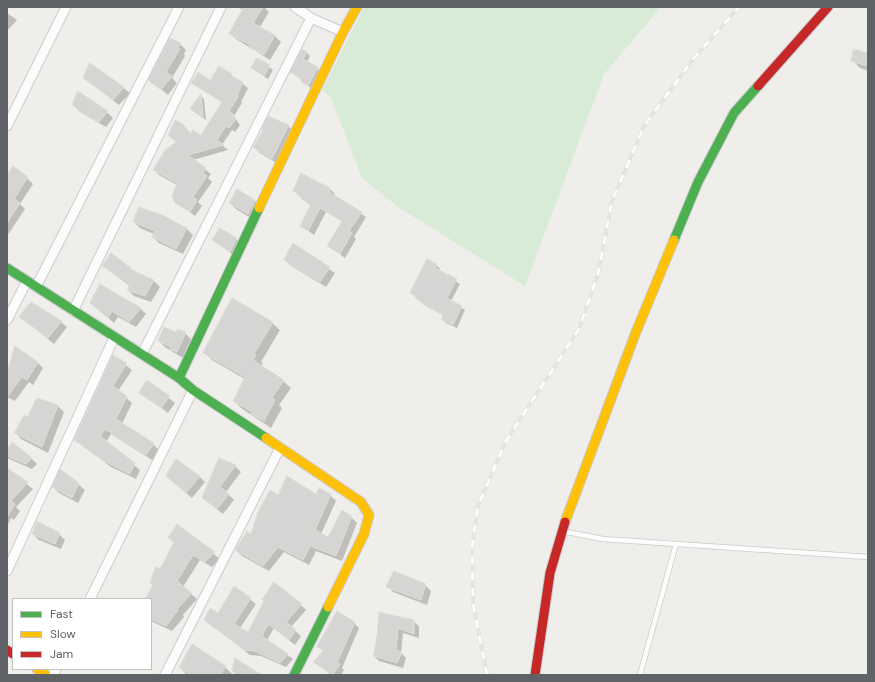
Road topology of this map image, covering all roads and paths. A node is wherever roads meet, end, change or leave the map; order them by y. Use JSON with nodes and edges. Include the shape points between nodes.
{"nodes":[{"id":1,"x":66,"y":7,"type":"edge"},
{"id":2,"x":179,"y":7,"type":"edge"},
{"id":3,"x":221,"y":7,"type":"edge"},
{"id":4,"x":295,"y":7,"type":"edge"},
{"id":5,"x":357,"y":7,"type":"edge"},
{"id":6,"x":828,"y":7,"type":"edge"},
{"id":7,"x":311,"y":18,"type":"junction"},
{"id":8,"x":343,"y":32,"type":"junction"},
{"id":9,"x":7,"y":126,"type":"edge"},
{"id":10,"x":7,"y":268,"type":"edge"},
{"id":11,"x":27,"y":281,"type":"junction"},
{"id":12,"x":36,"y":288,"type":"junction"},
{"id":13,"x":73,"y":311,"type":"junction"},
{"id":14,"x":7,"y":320,"type":"edge"},
{"id":15,"x":114,"y":338,"type":"junction"},
{"id":16,"x":142,"y":354,"type":"junction"},
{"id":17,"x":179,"y":378,"type":"junction"},
{"id":18,"x":193,"y":390,"type":"junction"},
{"id":19,"x":280,"y":448,"type":"junction"},
{"id":20,"x":561,"y":531,"type":"junction"},
{"id":21,"x":676,"y":544,"type":"junction"},
{"id":22,"x":868,"y":557,"type":"edge"},
{"id":23,"x":7,"y":571,"type":"edge"},
{"id":24,"x":90,"y":598,"type":"edge"},
{"id":25,"x":165,"y":675,"type":"edge"},
{"id":26,"x":294,"y":675,"type":"edge"},
{"id":27,"x":535,"y":675,"type":"edge"},
{"id":28,"x":640,"y":675,"type":"edge"}],
"edges":[{"from":1,"to":9,"type":"street"},
{"from":2,"to":12,"type":"street"},
{"from":3,"to":13,"type":"street"},
{"from":4,"to":7,"type":"street"},
{"from":5,"to":8,"type":"street"},
{"from":6,"to":20,"type":"street","via":[[734,114],[698,182],[636,332]]},
{"from":7,"to":8,"type":"street"},
{"from":7,"to":16,"type":"street"},
{"from":8,"to":17,"type":"street"},
{"from":10,"to":11,"type":"street"},
{"from":11,"to":12,"type":"street"},
{"from":11,"to":14,"type":"street"},
{"from":12,"to":13,"type":"street"},
{"from":13,"to":15,"type":"street"},
{"from":15,"to":16,"type":"street"},
{"from":15,"to":23,"type":"street"},
{"from":16,"to":17,"type":"street"},
{"from":17,"to":18,"type":"street"},
{"from":18,"to":19,"type":"street"},
{"from":18,"to":24,"type":"street"},
{"from":19,"to":25,"type":"street"},
{"from":19,"to":26,"type":"street","via":[[361,502],[369,515],[364,534]]},
{"from":20,"to":21,"type":"lane","via":[[603,539]]},
{"from":20,"to":27,"type":"street","via":[[550,574]]},
{"from":21,"to":22,"type":"lane"},
{"from":21,"to":28,"type":"lane"}]}
